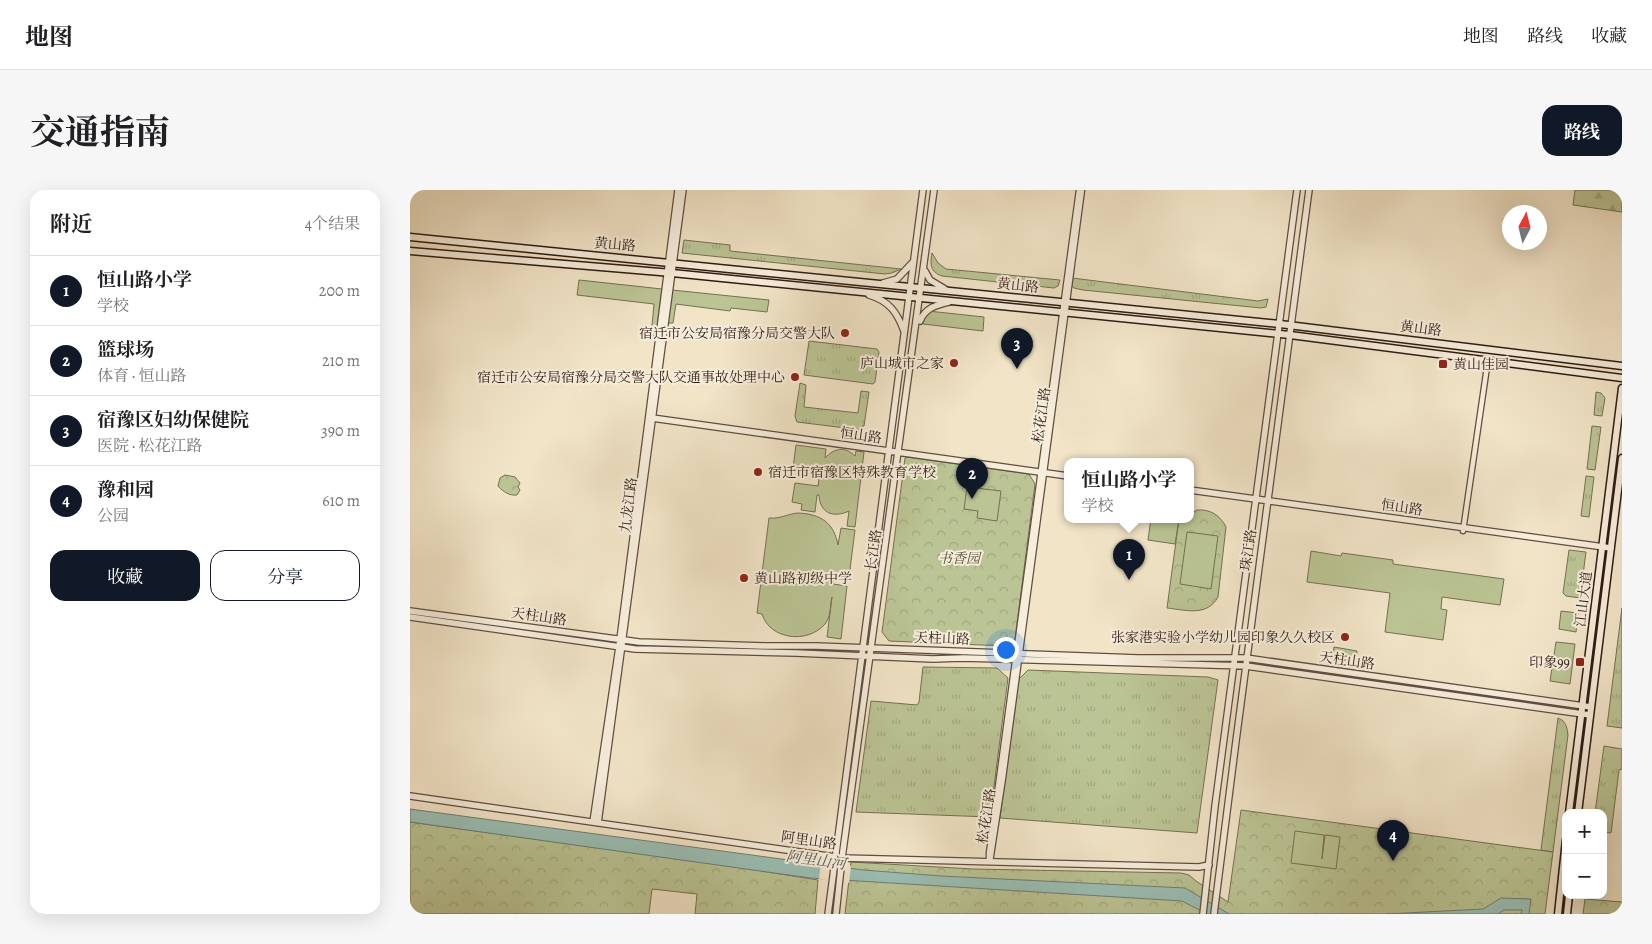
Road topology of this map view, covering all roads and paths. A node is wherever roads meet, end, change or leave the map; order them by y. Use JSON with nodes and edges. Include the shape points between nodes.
{"nodes":[{"id":1,"x":678,"y":190,"type":"edge"},
{"id":2,"x":683,"y":190,"type":"edge"},
{"id":3,"x":923,"y":190,"type":"edge"},
{"id":4,"x":934,"y":190,"type":"edge"},
{"id":5,"x":1080,"y":190,"type":"edge"},
{"id":6,"x":1297,"y":190,"type":"edge"},
{"id":7,"x":1309,"y":190,"type":"edge"},
{"id":8,"x":1293,"y":218,"type":"junction"},
{"id":9,"x":1305,"y":219,"type":"junction"},
{"id":10,"x":410,"y":236,"type":"edge"},
{"id":11,"x":410,"y":252,"type":"edge"},
{"id":12,"x":914,"y":260,"type":"junction"},
{"id":13,"x":671,"y":262,"type":"junction"},
{"id":14,"x":925,"y":265,"type":"junction"},
{"id":15,"x":670,"y":273,"type":"junction"},
{"id":16,"x":877,"y":284,"type":"junction"},
{"id":17,"x":911,"y":287,"type":"junction"},
{"id":18,"x":922,"y":288,"type":"junction"},
{"id":19,"x":949,"y":291,"type":"junction"},
{"id":20,"x":865,"y":293,"type":"junction"},
{"id":21,"x":909,"y":298,"type":"junction"},
{"id":22,"x":920,"y":299,"type":"junction"},
{"id":23,"x":951,"y":302,"type":"junction"},
{"id":24,"x":1065,"y":302,"type":"junction"},
{"id":25,"x":1064,"y":312,"type":"junction"},
{"id":26,"x":1280,"y":324,"type":"junction"},
{"id":27,"x":1291,"y":325,"type":"junction"},
{"id":28,"x":916,"y":330,"type":"junction"},
{"id":29,"x":904,"y":333,"type":"junction"},
{"id":30,"x":1279,"y":334,"type":"junction"},
{"id":31,"x":1290,"y":335,"type":"junction"},
{"id":32,"x":1488,"y":360,"type":"junction"},
{"id":33,"x":1622,"y":366,"type":"edge"},
{"id":34,"x":1622,"y":378,"type":"edge"},
{"id":35,"x":1622,"y":388,"type":"edge"},
{"id":36,"x":652,"y":416,"type":"junction"},
{"id":37,"x":889,"y":450,"type":"junction"},
{"id":38,"x":899,"y":451,"type":"junction"},
{"id":39,"x":1622,"y":458,"type":"edge"},
{"id":40,"x":1043,"y":471,"type":"junction"},
{"id":41,"x":1064,"y":474,"type":"edge"},
{"id":42,"x":1194,"y":492,"type":"edge"},
{"id":43,"x":1256,"y":501,"type":"junction"},
{"id":44,"x":1267,"y":502,"type":"junction"},
{"id":45,"x":1464,"y":529,"type":"junction"},
{"id":46,"x":1602,"y":549,"type":"junction"},
{"id":47,"x":1611,"y":550,"type":"junction"},
{"id":48,"x":1248,"y":561,"type":"junction"},
{"id":49,"x":1259,"y":562,"type":"junction"},
{"id":50,"x":410,"y":612,"type":"edge"},
{"id":51,"x":410,"y":617,"type":"edge"},
{"id":52,"x":622,"y":640,"type":"junction"},
{"id":53,"x":621,"y":647,"type":"junction"},
{"id":54,"x":863,"y":648,"type":"junction"},
{"id":55,"x":872,"y":648,"type":"junction"},
{"id":56,"x":862,"y":656,"type":"junction"},
{"id":57,"x":871,"y":656,"type":"junction"},
{"id":58,"x":1018,"y":657,"type":"junction"},
{"id":59,"x":1235,"y":658,"type":"junction"},
{"id":60,"x":1246,"y":658,"type":"junction"},
{"id":61,"x":1246,"y":666,"type":"junction"},
{"id":62,"x":1234,"y":667,"type":"junction"},
{"id":63,"x":1583,"y":706,"type":"junction"},
{"id":64,"x":1591,"y":707,"type":"junction"},
{"id":65,"x":1582,"y":714,"type":"junction"},
{"id":66,"x":1590,"y":715,"type":"junction"},
{"id":67,"x":410,"y":796,"type":"edge"},
{"id":68,"x":1570,"y":809,"type":"edge"},
{"id":69,"x":1578,"y":809,"type":"edge"},
{"id":70,"x":596,"y":823,"type":"junction"},
{"id":71,"x":1564,"y":854,"type":"edge"},
{"id":72,"x":835,"y":856,"type":"junction"},
{"id":73,"x":842,"y":858,"type":"junction"},
{"id":74,"x":990,"y":862,"type":"junction"},
{"id":75,"x":1209,"y":866,"type":"junction"},
{"id":76,"x":1569,"y":899,"type":"edge"},
{"id":77,"x":828,"y":914,"type":"edge"},
{"id":78,"x":836,"y":914,"type":"edge"},
{"id":79,"x":1203,"y":914,"type":"edge"},
{"id":80,"x":1214,"y":914,"type":"edge"},
{"id":81,"x":1558,"y":914,"type":"edge"},
{"id":82,"x":1567,"y":914,"type":"edge"}],
"edges":[{"from":1,"to":13,"type":"street","name":"九龙江路"},
{"from":2,"to":13,"type":"street","name":"九龙江路"},
{"from":3,"to":12,"type":"street","name":"长江路"},
{"from":4,"to":14,"type":"street","name":"长江路"},
{"from":5,"to":24,"type":"street","name":"松花江路"},
{"from":6,"to":8,"type":"street","name":"珠江路"},
{"from":7,"to":9,"type":"street","name":"珠江路"},
{"from":8,"to":9,"type":"street"},
{"from":8,"to":26,"type":"street","name":"珠江路"},
{"from":9,"to":27,"type":"street","name":"珠江路"},
{"from":10,"to":13,"type":"main road","name":"黄山路"},
{"from":11,"to":15,"type":"main road","name":"黄山路"},
{"from":12,"to":16,"type":"street","via":[[897,279]]},
{"from":12,"to":17,"type":"street","name":"长江路"},
{"from":13,"to":15,"type":"street","name":"九龙江路"},
{"from":13,"to":16,"type":"main road","name":"黄山路"},
{"from":14,"to":18,"type":"street","name":"长江路"},
{"from":14,"to":19,"type":"street","via":[[930,280]]},
{"from":15,"to":20,"type":"main road","name":"黄山路"},
{"from":15,"to":36,"type":"street","name":"九龙江路"},
{"from":15,"to":52,"type":"street","name":"九龙江路"},
{"from":16,"to":17,"type":"main road","name":"黄山路"},
{"from":17,"to":18,"type":"main road","name":"黄山路"},
{"from":17,"to":21,"type":"street","name":"长江路"},
{"from":18,"to":19,"type":"main road","name":"黄山路"},
{"from":18,"to":22,"type":"street","name":"长江路"},
{"from":19,"to":24,"type":"main road","name":"黄山路"},
{"from":20,"to":21,"type":"main road","name":"黄山路"},
{"from":20,"to":29,"type":"street","via":[[890,305]]},
{"from":21,"to":22,"type":"main road","name":"黄山路"},
{"from":21,"to":29,"type":"street","name":"长江路"},
{"from":22,"to":23,"type":"main road","name":"黄山路"},
{"from":22,"to":28,"type":"street","name":"长江路"},
{"from":23,"to":25,"type":"main road","name":"黄山路"},
{"from":23,"to":28,"type":"street","via":[[925,311]]},
{"from":24,"to":25,"type":"street","name":"松花江路"},
{"from":24,"to":26,"type":"main road","name":"黄山路"},
{"from":25,"to":30,"type":"main road","name":"黄山路"},
{"from":25,"to":40,"type":"street","name":"松花江路"},
{"from":26,"to":27,"type":"main road","name":"黄山路"},
{"from":26,"to":30,"type":"street","name":"珠江路"},
{"from":27,"to":31,"type":"street","name":"珠江路"},
{"from":27,"to":33,"type":"main road","name":"黄山路"},
{"from":28,"to":38,"type":"street","name":"长江路"},
{"from":29,"to":37,"type":"street","name":"长江路"},
{"from":30,"to":31,"type":"main road","name":"黄山路"},
{"from":30,"to":43,"type":"street","name":"珠江路"},
{"from":31,"to":32,"type":"main road","name":"黄山路"},
{"from":31,"to":44,"type":"street","name":"珠江路"},
{"from":32,"to":34,"type":"main road","name":"黄山路"},
{"from":32,"to":45,"type":"street"},
{"from":35,"to":46,"type":"main road","name":"江山大道"},
{"from":36,"to":37,"type":"street","name":"恒山路"},
{"from":36,"to":52,"type":"street","name":"九龙江路"},
{"from":37,"to":38,"type":"street","name":"恒山路"},
{"from":37,"to":54,"type":"street","name":"长江路"},
{"from":38,"to":40,"type":"street","name":"恒山路"},
{"from":38,"to":55,"type":"street","name":"长江路"},
{"from":39,"to":47,"type":"main road","name":"江山大道"},
{"from":40,"to":41,"type":"street","name":"恒山路"},
{"from":40,"to":58,"type":"street","name":"松花江路"},
{"from":42,"to":43,"type":"street","name":"恒山路"},
{"from":43,"to":44,"type":"street","name":"恒山路"},
{"from":43,"to":48,"type":"street","name":"珠江路"},
{"from":44,"to":45,"type":"street","name":"恒山路"},
{"from":44,"to":49,"type":"street","name":"珠江路"},
{"from":45,"to":46,"type":"street","name":"恒山路"},
{"from":46,"to":47,"type":"street","name":"恒山路"},
{"from":46,"to":63,"type":"main road","name":"江山大道"},
{"from":47,"to":64,"type":"main road","name":"江山大道"},
{"from":48,"to":49,"type":"street"},
{"from":48,"to":59,"type":"street","name":"珠江路"},
{"from":49,"to":60,"type":"street","name":"珠江路"},
{"from":50,"to":52,"type":"street","name":"天柱山路"},
{"from":51,"to":53,"type":"street","name":"天柱山路"},
{"from":52,"to":53,"type":"street","name":"九龙江路"},
{"from":52,"to":54,"type":"street","name":"天柱山路"},
{"from":53,"to":56,"type":"street","name":"天柱山路"},
{"from":53,"to":70,"type":"street","name":"九龙江路"},
{"from":54,"to":55,"type":"street","name":"天柱山路"},
{"from":54,"to":56,"type":"street","name":"长江路"},
{"from":55,"to":57,"type":"street","name":"长江路"},
{"from":55,"to":58,"type":"street","name":"天柱山路"},
{"from":56,"to":57,"type":"street","name":"天柱山路"},
{"from":56,"to":72,"type":"street","name":"长江路"},
{"from":57,"to":58,"type":"street","name":"天柱山路"},
{"from":57,"to":73,"type":"street","name":"长江路"},
{"from":58,"to":59,"type":"street","name":"天柱山路"},
{"from":58,"to":62,"type":"street","name":"天柱山路"},
{"from":58,"to":74,"type":"street","name":"松花江路"},
{"from":59,"to":60,"type":"street","name":"天柱山路"},
{"from":59,"to":62,"type":"street","name":"珠江路"},
{"from":60,"to":61,"type":"street","name":"珠江路"},
{"from":60,"to":63,"type":"street","name":"天柱山路"},
{"from":61,"to":62,"type":"street","name":"天柱山路"},
{"from":61,"to":65,"type":"street","name":"天柱山路"},
{"from":61,"to":80,"type":"street","name":"珠江路"},
{"from":62,"to":75,"type":"street","name":"珠江路"},
{"from":63,"to":64,"type":"street","name":"天柱山路"},
{"from":63,"to":65,"type":"main road","name":"江山大道"},
{"from":64,"to":66,"type":"main road","name":"江山大道"},
{"from":65,"to":66,"type":"street","name":"天柱山路"},
{"from":65,"to":68,"type":"main road","name":"江山大道"},
{"from":66,"to":69,"type":"main road","name":"江山大道"},
{"from":67,"to":70,"type":"street","name":"阿里山路"},
{"from":70,"to":72,"type":"street","name":"阿里山路"},
{"from":71,"to":81,"type":"main road"},
{"from":72,"to":73,"type":"street","name":"阿里山路"},
{"from":72,"to":77,"type":"street","name":"长江路"},
{"from":73,"to":74,"type":"street","name":"阿里山路"},
{"from":73,"to":78,"type":"street","name":"长江路"},
{"from":74,"to":75,"type":"street","name":"阿里山路"},
{"from":75,"to":79,"type":"street","name":"珠江路"},
{"from":76,"to":82,"type":"main road"}]}
